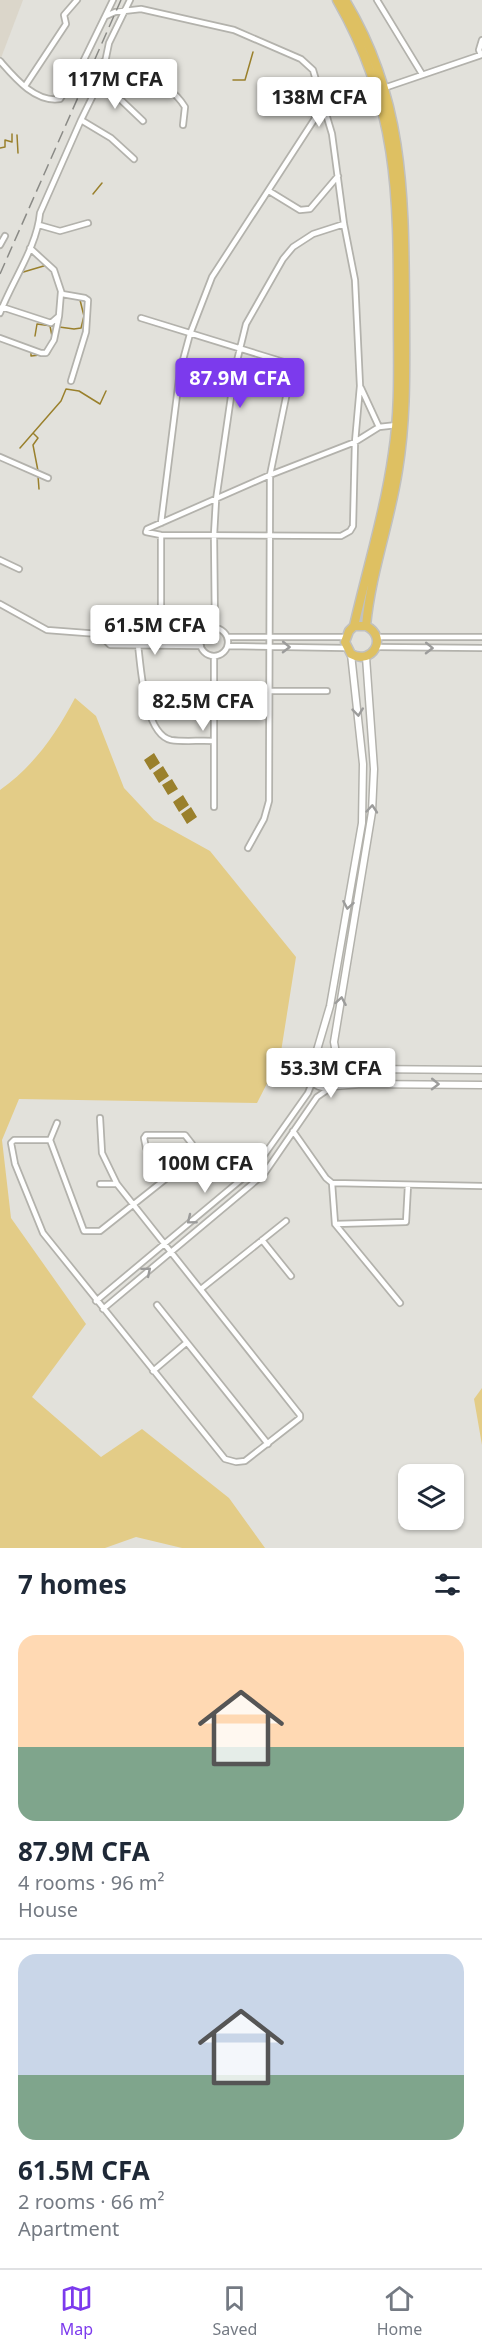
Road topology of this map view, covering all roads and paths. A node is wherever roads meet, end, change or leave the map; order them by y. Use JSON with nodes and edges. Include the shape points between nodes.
{"nodes":[{"id":1,"x":77,"y":0,"type":"edge"},
{"id":2,"x":113,"y":0,"type":"edge"},
{"id":3,"x":130,"y":0,"type":"edge"},
{"id":4,"x":337,"y":0,"type":"edge"},
{"id":5,"x":345,"y":0,"type":"edge"},
{"id":6,"x":377,"y":0,"type":"edge"},
{"id":7,"x":124,"y":11,"type":"junction"},
{"id":8,"x":106,"y":16,"type":"junction"},
{"id":9,"x":482,"y":40,"type":"edge"},
{"id":10,"x":481,"y":56,"type":"edge"},
{"id":11,"x":0,"y":61,"type":"edge"},
{"id":12,"x":103,"y":62,"type":"junction"},
{"id":13,"x":422,"y":74,"type":"junction"},
{"id":14,"x":98,"y":85,"type":"junction"},
{"id":15,"x":25,"y":86,"type":"junction"},
{"id":16,"x":384,"y":88,"type":"junction"},
{"id":17,"x":323,"y":106,"type":"junction"},
{"id":18,"x":81,"y":120,"type":"junction"},
{"id":19,"x":143,"y":121,"type":"dead end"},
{"id":20,"x":183,"y":125,"type":"dead end"},
{"id":21,"x":134,"y":159,"type":"dead end"},
{"id":22,"x":338,"y":176,"type":"junction"},
{"id":23,"x":269,"y":190,"type":"junction"},
{"id":24,"x":88,"y":223,"type":"dead end"},
{"id":25,"x":400,"y":223,"type":"junction"},
{"id":26,"x":344,"y":224,"type":"junction"},
{"id":27,"x":39,"y":225,"type":"junction"},
{"id":28,"x":5,"y":236,"type":"dead end"},
{"id":29,"x":0,"y":244,"type":"edge"},
{"id":30,"x":30,"y":248,"type":"junction"},
{"id":31,"x":61,"y":292,"type":"junction"},
{"id":32,"x":1,"y":310,"type":"edge"},
{"id":33,"x":60,"y":316,"type":"junction"},
{"id":34,"x":141,"y":318,"type":"dead end"},
{"id":35,"x":190,"y":334,"type":"junction"},
{"id":36,"x":0,"y":338,"type":"edge"},
{"id":37,"x":238,"y":349,"type":"junction"},
{"id":38,"x":71,"y":381,"type":"dead end"},
{"id":39,"x":360,"y":386,"type":"junction"},
{"id":40,"x":400,"y":424,"type":"junction"},
{"id":41,"x":379,"y":427,"type":"junction"},
{"id":42,"x":355,"y":442,"type":"junction"},
{"id":43,"x":0,"y":457,"type":"edge"},
{"id":44,"x":270,"y":475,"type":"junction"},
{"id":45,"x":48,"y":478,"type":"dead end"},
{"id":46,"x":216,"y":500,"type":"junction"},
{"id":47,"x":161,"y":523,"type":"junction"},
{"id":48,"x":161,"y":535,"type":"junction"},
{"id":49,"x":214,"y":535,"type":"junction"},
{"id":50,"x":270,"y":535,"type":"junction"},
{"id":51,"x":0,"y":560,"type":"edge"},
{"id":52,"x":19,"y":568,"type":"dead end"},
{"id":53,"x":0,"y":604,"type":"edge"},
{"id":54,"x":354,"y":626,"type":"junction"},
{"id":55,"x":366,"y":626,"type":"junction"},
{"id":56,"x":215,"y":628,"type":"junction"},
{"id":57,"x":99,"y":634,"type":"junction"},
{"id":58,"x":161,"y":636,"type":"junction"},
{"id":59,"x":201,"y":637,"type":"junction"},
{"id":60,"x":228,"y":637,"type":"junction"},
{"id":61,"x":268,"y":637,"type":"junction"},
{"id":62,"x":346,"y":637,"type":"junction"},
{"id":63,"x":377,"y":637,"type":"junction"},
{"id":64,"x":482,"y":637,"type":"edge"},
{"id":65,"x":138,"y":645,"type":"junction"},
{"id":66,"x":161,"y":645,"type":"junction"},
{"id":67,"x":201,"y":646,"type":"junction"},
{"id":68,"x":228,"y":646,"type":"junction"},
{"id":69,"x":268,"y":647,"type":"junction"},
{"id":70,"x":377,"y":647,"type":"junction"},
{"id":71,"x":482,"y":648,"type":"edge"},
{"id":72,"x":349,"y":651,"type":"junction"},
{"id":73,"x":214,"y":656,"type":"junction"},
{"id":74,"x":366,"y":657,"type":"junction"},
{"id":75,"x":269,"y":691,"type":"junction"},
{"id":76,"x":327,"y":691,"type":"dead end"},
{"id":77,"x":214,"y":741,"type":"junction"},
{"id":78,"x":214,"y":807,"type":"dead end"},
{"id":79,"x":248,"y":848,"type":"dead end"},
{"id":80,"x":315,"y":1057,"type":"junction"},
{"id":81,"x":338,"y":1061,"type":"junction"},
{"id":82,"x":482,"y":1070,"type":"edge"},
{"id":83,"x":312,"y":1083,"type":"junction"},
{"id":84,"x":482,"y":1085,"type":"edge"},
{"id":85,"x":332,"y":1087,"type":"junction"},
{"id":86,"x":100,"y":1118,"type":"dead end"},
{"id":87,"x":57,"y":1123,"type":"dead end"},
{"id":88,"x":293,"y":1131,"type":"junction"},
{"id":89,"x":50,"y":1140,"type":"junction"},
{"id":90,"x":255,"y":1168,"type":"junction"},
{"id":91,"x":264,"y":1174,"type":"junction"},
{"id":92,"x":168,"y":1177,"type":"junction"},
{"id":93,"x":332,"y":1182,"type":"junction"},
{"id":94,"x":100,"y":1184,"type":"dead end"},
{"id":95,"x":117,"y":1184,"type":"junction"},
{"id":96,"x":408,"y":1185,"type":"junction"},
{"id":97,"x":482,"y":1186,"type":"edge"},
{"id":98,"x":134,"y":1205,"type":"junction"},
{"id":99,"x":286,"y":1221,"type":"dead end"},
{"id":100,"x":335,"y":1224,"type":"junction"},
{"id":101,"x":262,"y":1240,"type":"junction"},
{"id":102,"x":163,"y":1243,"type":"junction"},
{"id":103,"x":171,"y":1251,"type":"junction"},
{"id":104,"x":291,"y":1276,"type":"dead end"},
{"id":105,"x":201,"y":1289,"type":"junction"},
{"id":106,"x":96,"y":1301,"type":"junction"},
{"id":107,"x":400,"y":1303,"type":"dead end"},
{"id":108,"x":157,"y":1305,"type":"dead end"},
{"id":109,"x":103,"y":1309,"type":"junction"},
{"id":110,"x":186,"y":1343,"type":"junction"},
{"id":111,"x":153,"y":1371,"type":"junction"},
{"id":112,"x":268,"y":1444,"type":"junction"}],
"edges":[{"from":1,"to":15,"type":"street","via":[[64,15],[66,24]]},
{"from":2,"to":8,"type":"street"},
{"from":3,"to":7,"type":"street"},
{"from":4,"to":25,"type":"highway","via":[[378,89],[394,164]]},
{"from":5,"to":16,"type":"highway"},
{"from":6,"to":13,"type":"street"},
{"from":7,"to":8,"type":"street"},
{"from":7,"to":12,"type":"street"},
{"from":7,"to":17,"type":"street","via":[[141,9],[234,30],[302,59],[313,70]]},
{"from":8,"to":15,"type":"street","via":[[62,97],[47,98]]},
{"from":9,"to":10,"type":"street"},
{"from":10,"to":13,"type":"street"},
{"from":11,"to":15,"type":"street"},
{"from":12,"to":14,"type":"street"},
{"from":12,"to":20,"type":"street","via":[[131,79],[164,86],[176,94],[185,107]]},
{"from":13,"to":16,"type":"street"},
{"from":14,"to":18,"type":"street"},
{"from":14,"to":19,"type":"street"},
{"from":16,"to":25,"type":"highway","via":[[399,154]]},
{"from":17,"to":22,"type":"street"},
{"from":17,"to":23,"type":"street"},
{"from":18,"to":21,"type":"street","via":[[111,138]]},
{"from":18,"to":27,"type":"street","via":[[40,213]]},
{"from":22,"to":23,"type":"street","via":[[306,211]]},
{"from":22,"to":26,"type":"street"},
{"from":23,"to":35,"type":"street","via":[[212,277]]},
{"from":24,"to":27,"type":"street","via":[[60,231]]},
{"from":25,"to":40,"type":"highway"},
{"from":26,"to":37,"type":"street","via":[[313,234],[293,247],[253,309]]},
{"from":26,"to":39,"type":"street","via":[[355,280]]},
{"from":27,"to":30,"type":"street"},
{"from":28,"to":29,"type":"street"},
{"from":30,"to":31,"type":"street","via":[[54,270]]},
{"from":30,"to":32,"type":"street"},
{"from":31,"to":33,"type":"street"},
{"from":31,"to":38,"type":"street","via":[[85,298],[89,303],[86,332]]},
{"from":32,"to":33,"type":"street","via":[[48,323]]},
{"from":33,"to":36,"type":"street","via":[[46,353]]},
{"from":34,"to":35,"type":"street"},
{"from":35,"to":37,"type":"street"},
{"from":35,"to":47,"type":"street","via":[[177,388]]},
{"from":37,"to":44,"type":"street","via":[[287,363],[292,368]]},
{"from":37,"to":46,"type":"street"},
{"from":39,"to":41,"type":"street"},
{"from":39,"to":42,"type":"street"},
{"from":40,"to":41,"type":"street"},
{"from":40,"to":54,"type":"highway"},
{"from":40,"to":55,"type":"highway","via":[[398,474],[369,592]]},
{"from":41,"to":42,"type":"street"},
{"from":42,"to":44,"type":"street"},
{"from":42,"to":50,"type":"street","via":[[350,531],[341,536]]},
{"from":43,"to":45,"type":"street"},
{"from":44,"to":46,"type":"street"},
{"from":44,"to":50,"type":"street"},
{"from":46,"to":47,"type":"street"},
{"from":46,"to":49,"type":"street"},
{"from":47,"to":48,"type":"street","via":[[146,532]]},
{"from":48,"to":49,"type":"street"},
{"from":48,"to":58,"type":"street"},
{"from":49,"to":50,"type":"street"},
{"from":49,"to":56,"type":"street"},
{"from":50,"to":61,"type":"street"},
{"from":51,"to":52,"type":"street"},
{"from":53,"to":57,"type":"street","via":[[47,630]]},
{"from":54,"to":55,"type":"highway"},
{"from":54,"to":62,"type":"highway"},
{"from":55,"to":63,"type":"highway"},
{"from":56,"to":59,"type":"street","via":[[206,630]]},
{"from":56,"to":60,"type":"street"},
{"from":57,"to":58,"type":"street"},
{"from":57,"to":65,"type":"street","via":[[110,645]]},
{"from":58,"to":59,"type":"street"},
{"from":58,"to":66,"type":"street"},
{"from":59,"to":67,"type":"street"},
{"from":60,"to":61,"type":"street"},
{"from":60,"to":68,"type":"street"},
{"from":61,"to":62,"type":"street"},
{"from":61,"to":69,"type":"street"},
{"from":62,"to":72,"type":"highway"},
{"from":63,"to":64,"type":"street"},
{"from":63,"to":70,"type":"highway"},
{"from":65,"to":66,"type":"street"},
{"from":65,"to":77,"type":"street","via":[[146,704],[162,735],[170,740]]},
{"from":66,"to":67,"type":"street"},
{"from":67,"to":73,"type":"street"},
{"from":68,"to":69,"type":"street"},
{"from":68,"to":73,"type":"street"},
{"from":69,"to":72,"type":"street","one_way":true},
{"from":69,"to":75,"type":"street"},
{"from":70,"to":71,"type":"street","one_way":true},
{"from":70,"to":74,"type":"highway"},
{"from":72,"to":74,"type":"highway"},
{"from":72,"to":80,"type":"street","one_way":true,"via":[[363,764],[362,823],[330,1006]]},
{"from":73,"to":77,"type":"street"},
{"from":81,"to":74,"type":"street","one_way":true,"via":[[334,1042],[372,812],[374,769]]},
{"from":75,"to":76,"type":"street"},
{"from":75,"to":79,"type":"street","via":[[269,801]]},
{"from":77,"to":78,"type":"street"},
{"from":80,"to":81,"type":"street","via":[[327,1054]]},
{"from":80,"to":83,"type":"street","via":[[307,1069]]},
{"from":81,"to":82,"type":"street","via":[[362,1069]]},
{"from":81,"to":85,"type":"street","via":[[342,1072]]},
{"from":83,"to":85,"type":"street","via":[[320,1088]]},
{"from":83,"to":90,"type":"street"},
{"from":85,"to":84,"type":"street","one_way":true},
{"from":85,"to":88,"type":"street","via":[[317,1097]]},
{"from":86,"to":95,"type":"street","via":[[102,1153]]},
{"from":87,"to":89,"type":"street"},
{"from":88,"to":91,"type":"street"},
{"from":88,"to":93,"type":"street"},
{"from":89,"to":98,"type":"street","via":[[84,1231],[100,1231]]},
{"from":89,"to":106,"type":"street","via":[[13,1141],[14,1159],[43,1233]]},
{"from":90,"to":91,"type":"street"},
{"from":90,"to":102,"type":"street","one_way":true},
{"from":91,"to":103,"type":"street"},
{"from":92,"to":92,"type":"street","via":[[192,1155],[192,1144],[185,1135],[147,1135],[146,1148]]},
{"from":92,"to":98,"type":"street"},
{"from":93,"to":96,"type":"street"},
{"from":93,"to":100,"type":"street"},
{"from":94,"to":95,"type":"street"},
{"from":95,"to":98,"type":"street"},
{"from":96,"to":97,"type":"street"},
{"from":96,"to":100,"type":"street","via":[[406,1222]]},
{"from":98,"to":102,"type":"street"},
{"from":99,"to":101,"type":"street"},
{"from":100,"to":107,"type":"street"},
{"from":101,"to":104,"type":"street"},
{"from":101,"to":105,"type":"street"},
{"from":102,"to":103,"type":"street"},
{"from":102,"to":106,"type":"street"},
{"from":103,"to":105,"type":"street"},
{"from":109,"to":103,"type":"street","one_way":true},
{"from":105,"to":112,"type":"street","via":[[300,1415]]},
{"from":106,"to":109,"type":"street"},
{"from":108,"to":110,"type":"street"},
{"from":109,"to":111,"type":"street"},
{"from":110,"to":111,"type":"street"},
{"from":110,"to":112,"type":"street"},
{"from":111,"to":112,"type":"street","via":[[225,1459],[245,1461]]}]}
